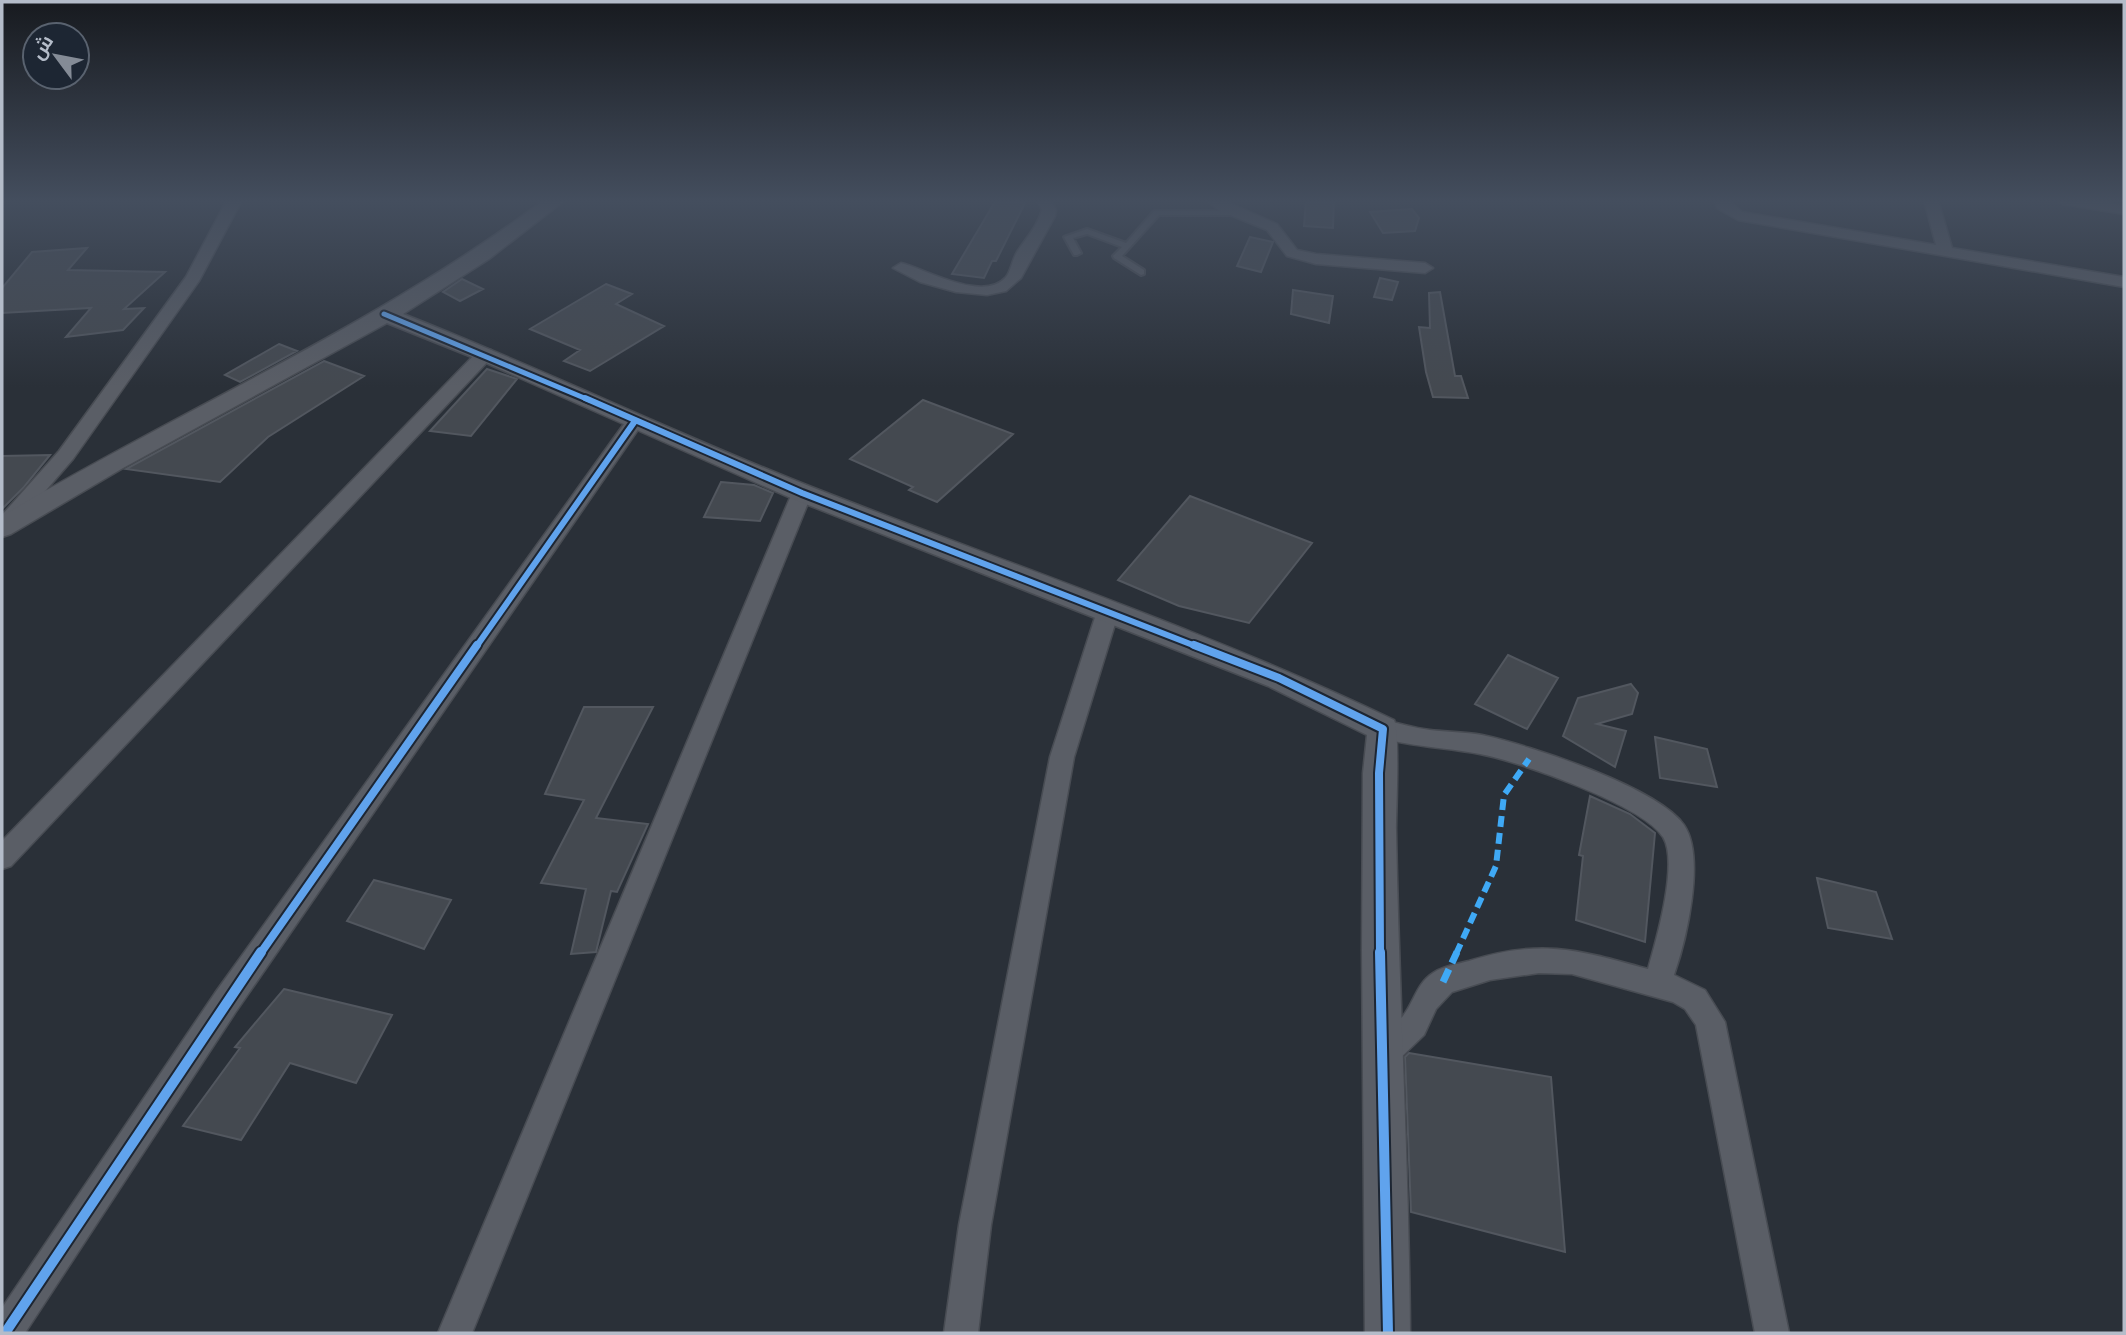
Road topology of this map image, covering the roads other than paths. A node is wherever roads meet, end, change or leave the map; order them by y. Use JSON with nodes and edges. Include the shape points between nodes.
{"nodes":[{"id":1,"x":203,"y":262,"type":"edge"},
{"id":2,"x":470,"y":262,"type":"edge"},
{"id":3,"x":1019,"y":262,"type":"edge"},
{"id":4,"x":1126,"y":262,"type":"edge"},
{"id":5,"x":1356,"y":262,"type":"edge"},
{"id":6,"x":2006,"y":262,"type":"edge"},
{"id":7,"x":901,"y":268,"type":"dead end"},
{"id":8,"x":1425,"y":268,"type":"dead end"},
{"id":9,"x":1141,"y":272,"type":"dead end"},
{"id":10,"x":2124,"y":282,"type":"edge"},
{"id":11,"x":384,"y":314,"type":"junction"},
{"id":12,"x":485,"y":354,"type":"junction"},
{"id":13,"x":635,"y":421,"type":"junction"},
{"id":14,"x":802,"y":493,"type":"junction"},
{"id":15,"x":25,"y":502,"type":"junction"},
{"id":16,"x":2,"y":503,"type":"edge"},
{"id":17,"x":2,"y":528,"type":"edge"},
{"id":18,"x":1108,"y":611,"type":"junction"},
{"id":19,"x":1383,"y":729,"type":"junction"},
{"id":20,"x":2,"y":858,"type":"edge"},
{"id":21,"x":1657,"y":984,"type":"junction"},
{"id":22,"x":1382,"y":1056,"type":"junction"},
{"id":23,"x":5,"y":1333,"type":"edge"},
{"id":24,"x":455,"y":1333,"type":"edge"},
{"id":25,"x":961,"y":1333,"type":"edge"},
{"id":26,"x":1388,"y":1333,"type":"edge"},
{"id":27,"x":1772,"y":1333,"type":"edge"}],
"edges":[{"from":1,"to":15,"type":"street","via":[[66,455]]},
{"from":2,"to":11,"type":"street"},
{"from":3,"to":7,"type":"street","via":[[1013,279],[1005,285],[978,289],[947,286]]},
{"from":4,"to":9,"type":"lane"},
{"from":5,"to":8,"type":"street"},
{"from":6,"to":10,"type":"street"},
{"from":11,"to":12,"type":"street"},
{"from":11,"to":17,"type":"street","via":[[106,464]]},
{"from":12,"to":13,"type":"street"},
{"from":12,"to":20,"type":"street"},
{"from":13,"to":14,"type":"street"},
{"from":13,"to":23,"type":"street","via":[[225,1003]]},
{"from":14,"to":18,"type":"street"},
{"from":14,"to":24,"type":"street"},
{"from":15,"to":16,"type":"street"},
{"from":15,"to":17,"type":"street"},
{"from":18,"to":19,"type":"street","via":[[1279,678]]},
{"from":18,"to":25,"type":"street","via":[[1062,757],[975,1225]]},
{"from":19,"to":21,"type":"street","via":[[1482,745],[1529,759],[1668,821],[1677,836],[1679,868],[1675,922]]},
{"from":19,"to":22,"type":"street","via":[[1379,772]]},
{"from":21,"to":22,"type":"street","via":[[1572,961],[1490,967],[1443,982],[1426,1000],[1414,1025]]},
{"from":21,"to":27,"type":"street","via":[[1699,1000],[1710,1021]]},
{"from":22,"to":26,"type":"street"}]}
